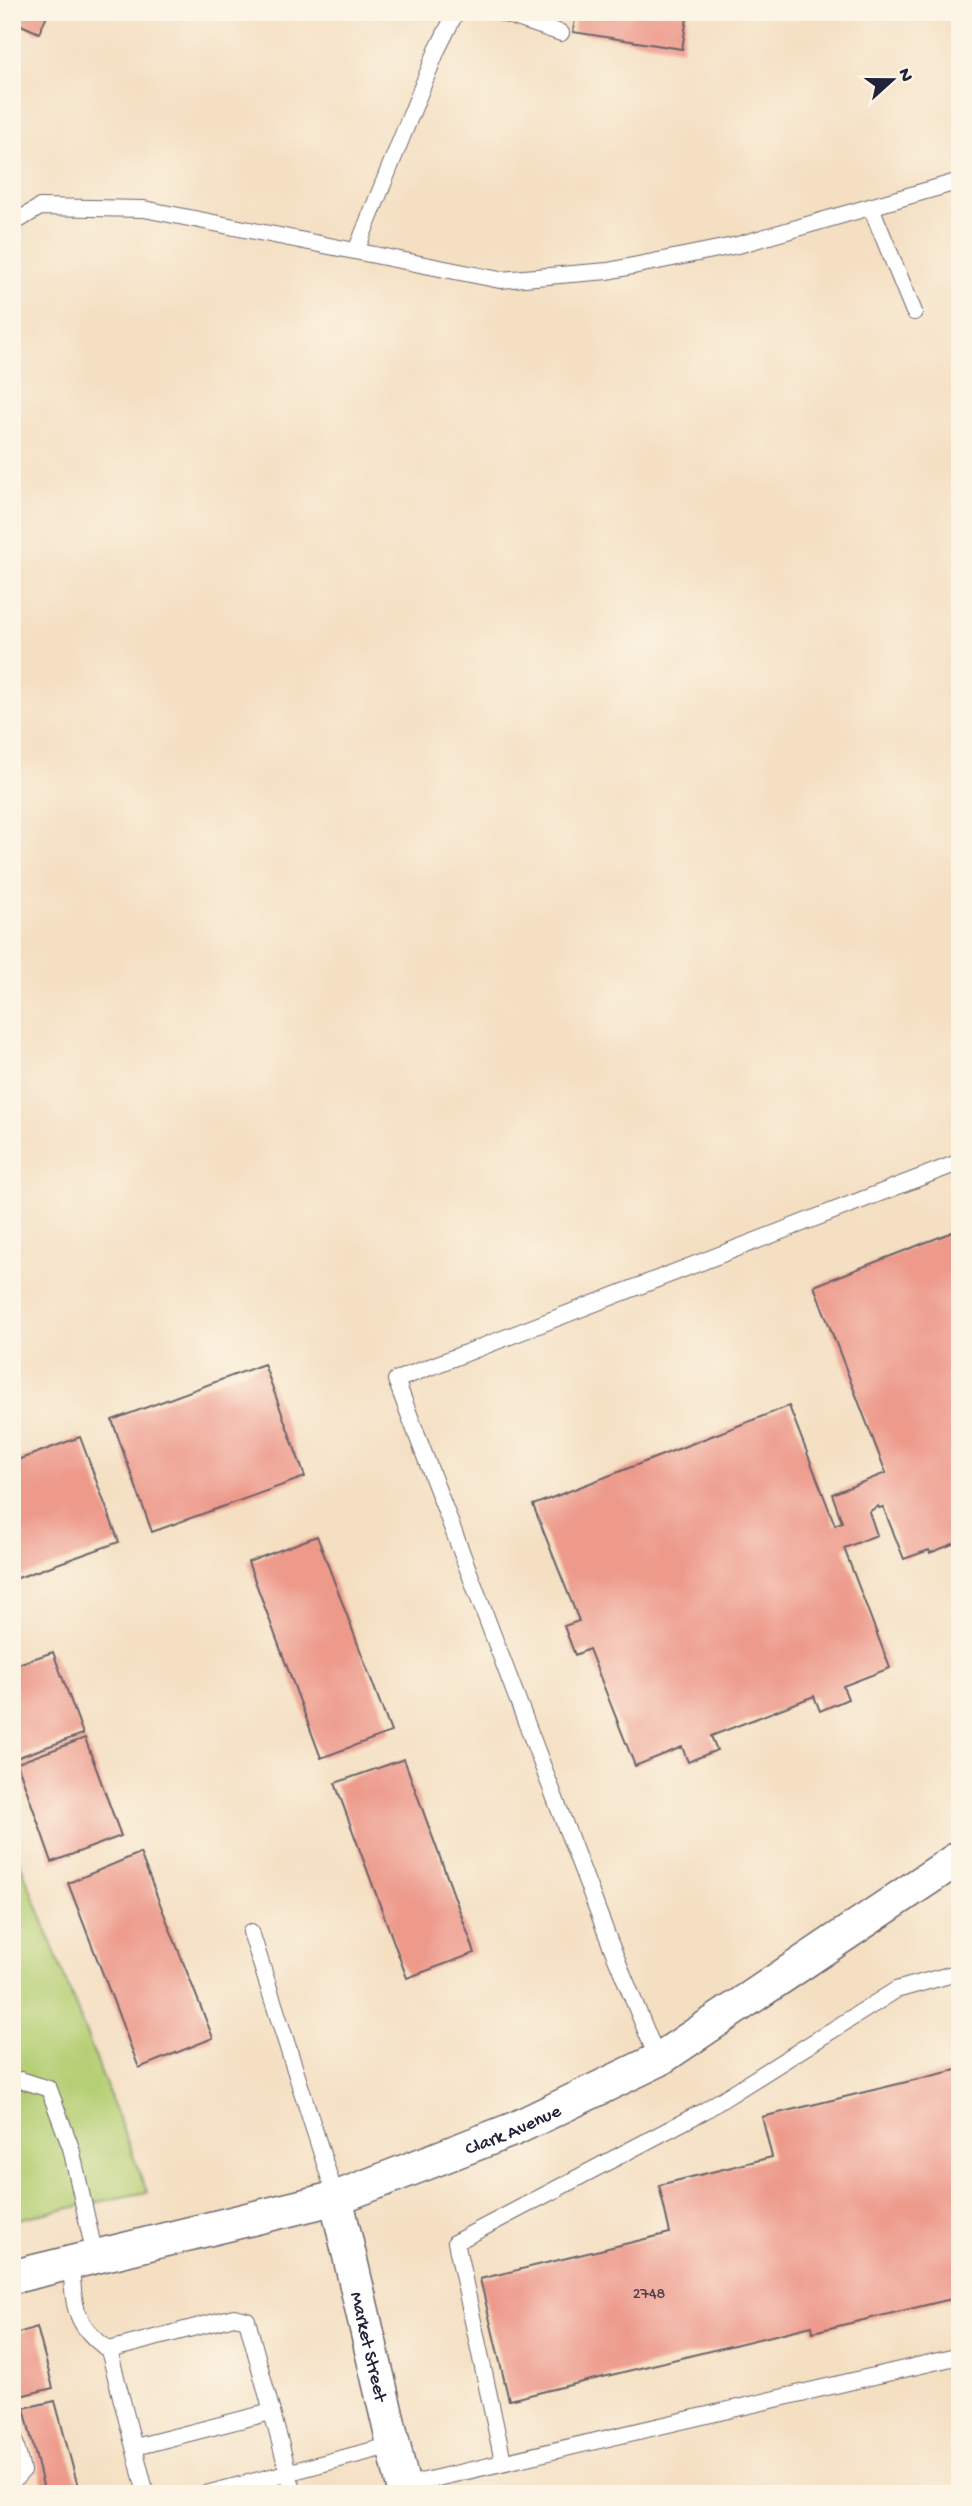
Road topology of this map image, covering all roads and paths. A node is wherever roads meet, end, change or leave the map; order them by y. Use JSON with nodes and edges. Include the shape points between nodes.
{"nodes":[{"id":1,"x":456,"y":12,"type":"edge"},
{"id":2,"x":499,"y":12,"type":"edge"},
{"id":3,"x":561,"y":33,"type":"dead end"},
{"id":4,"x":960,"y":181,"type":"edge"},
{"id":5,"x":871,"y":207,"type":"junction"},
{"id":6,"x":12,"y":224,"type":"edge"},
{"id":7,"x":356,"y":251,"type":"junction"},
{"id":8,"x":914,"y":312,"type":"dead end"},
{"id":9,"x":960,"y":1162,"type":"edge"},
{"id":10,"x":960,"y":1857,"type":"edge"},
{"id":11,"x":251,"y":1932,"type":"dead end"},
{"id":12,"x":960,"y":1972,"type":"edge"},
{"id":13,"x":658,"y":2060,"type":"junction"},
{"id":14,"x":12,"y":2083,"type":"edge"},
{"id":15,"x":337,"y":2197,"type":"junction"},
{"id":16,"x":83,"y":2260,"type":"junction"},
{"id":17,"x":12,"y":2277,"type":"edge"},
{"id":18,"x":109,"y":2350,"type":"junction"},
{"id":19,"x":960,"y":2356,"type":"edge"},
{"id":20,"x":271,"y":2412,"type":"junction"},
{"id":21,"x":12,"y":2430,"type":"edge"},
{"id":22,"x":394,"y":2445,"type":"junction"},
{"id":23,"x":135,"y":2446,"type":"junction"},
{"id":24,"x":503,"y":2461,"type":"junction"},
{"id":25,"x":289,"y":2471,"type":"junction"},
{"id":26,"x":12,"y":2482,"type":"edge"},
{"id":27,"x":404,"y":2490,"type":"edge"},
{"id":28,"x":146,"y":2494,"type":"edge"},
{"id":29,"x":206,"y":2494,"type":"edge"},
{"id":30,"x":294,"y":2494,"type":"edge"}],
"edges":[{"from":1,"to":7,"type":"lane"},
{"from":2,"to":3,"type":"lane"},
{"from":4,"to":5,"type":"lane"},
{"from":5,"to":7,"type":"lane","via":[[738,246],[608,271],[500,280]]},
{"from":5,"to":8,"type":"lane"},
{"from":6,"to":7,"type":"lane","via":[[40,207],[144,209]]},
{"from":9,"to":13,"type":"lane","via":[[396,1380]]},
{"from":10,"to":13,"type":"street","name":"Clark Avenue"},
{"from":11,"to":15,"type":"lane"},
{"from":12,"to":24,"type":"lane","via":[[895,1990],[704,2111],[456,2242]]},
{"from":13,"to":15,"type":"street","name":"Clark Avenue","via":[[514,2129]]},
{"from":14,"to":16,"type":"lane","via":[[21,2080],[49,2089],[71,2148]]},
{"from":15,"to":16,"type":"street","name":"Clark Avenue"},
{"from":15,"to":22,"type":"street","name":"Market Street"},
{"from":16,"to":17,"type":"street","name":"Clark Avenue"},
{"from":16,"to":18,"type":"lane","via":[[75,2313],[93,2338]]},
{"from":18,"to":20,"type":"lane","via":[[234,2317],[247,2320]]},
{"from":18,"to":23,"type":"lane"},
{"from":19,"to":24,"type":"lane"},
{"from":20,"to":23,"type":"lane"},
{"from":20,"to":25,"type":"lane"},
{"from":21,"to":26,"type":"lane","via":[[22,2471]]},
{"from":22,"to":25,"type":"lane"},
{"from":22,"to":27,"type":"street","name":"Market Street"},
{"from":23,"to":28,"type":"lane"},
{"from":24,"to":27,"type":"lane"},
{"from":25,"to":29,"type":"lane"},
{"from":25,"to":30,"type":"lane"}]}
